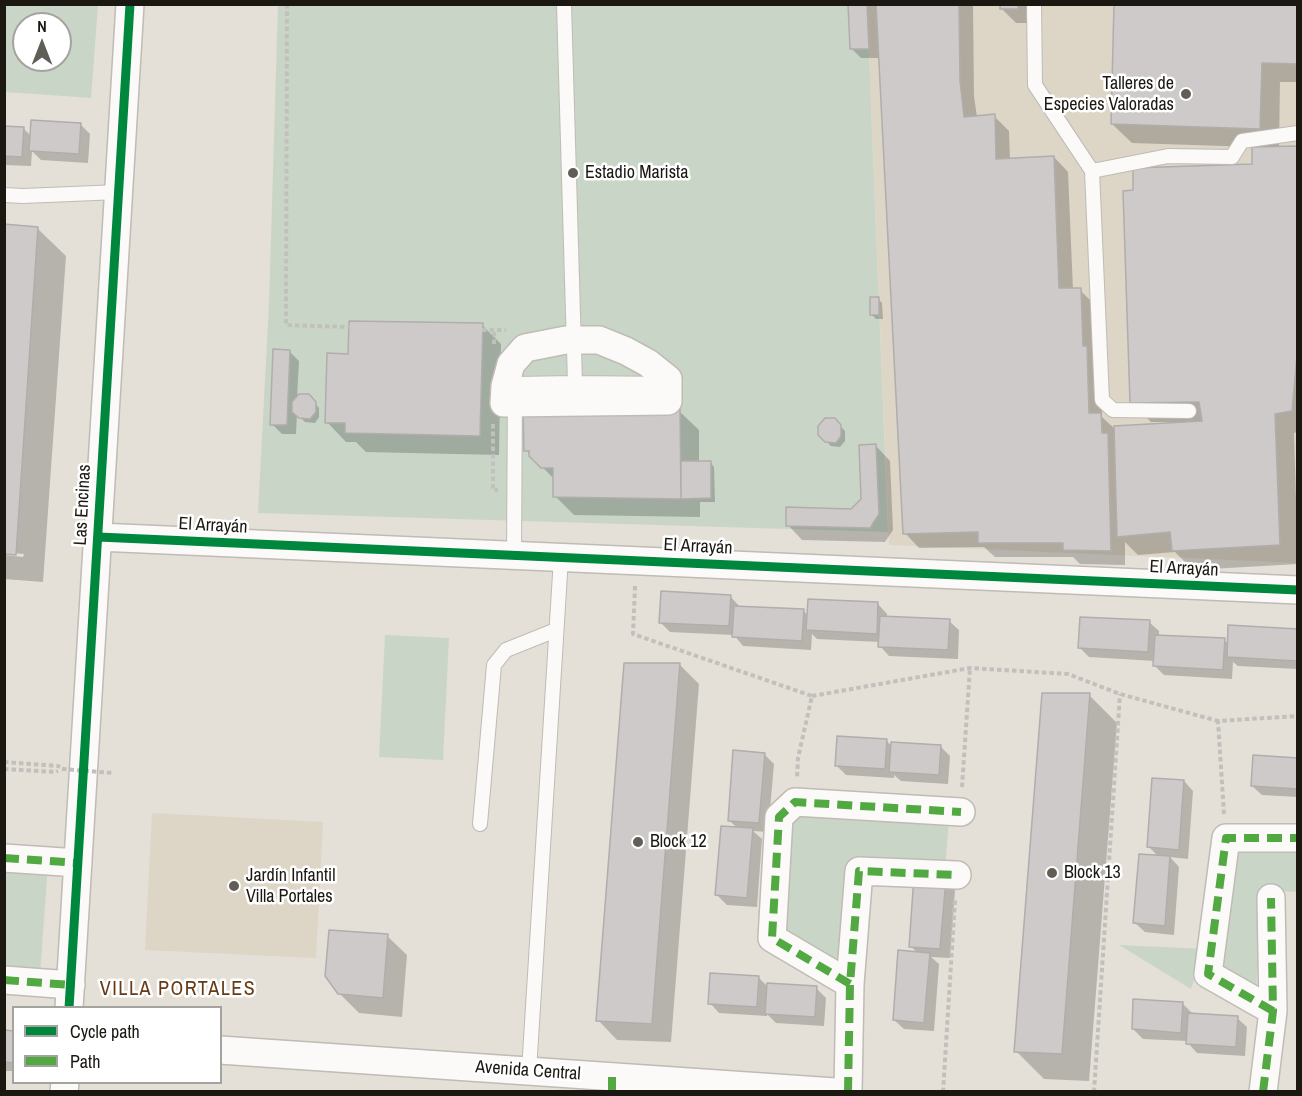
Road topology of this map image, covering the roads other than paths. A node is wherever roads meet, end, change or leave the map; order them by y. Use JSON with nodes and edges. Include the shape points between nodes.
{"nodes":[{"id":1,"x":130,"y":4,"type":"edge"},
{"id":2,"x":564,"y":4,"type":"edge"},
{"id":3,"x":1034,"y":4,"type":"edge"},
{"id":4,"x":1298,"y":133,"type":"edge"},
{"id":5,"x":1092,"y":171,"type":"junction"},
{"id":6,"x":119,"y":192,"type":"junction"},
{"id":7,"x":4,"y":195,"type":"edge"},
{"id":8,"x":573,"y":340,"type":"junction"},
{"id":9,"x":575,"y":383,"type":"junction"},
{"id":10,"x":668,"y":384,"type":"junction"},
{"id":11,"x":515,"y":403,"type":"junction"},
{"id":12,"x":1189,"y":411,"type":"dead end"},
{"id":13,"x":98,"y":537,"type":"junction"},
{"id":14,"x":514,"y":555,"type":"junction"},
{"id":15,"x":561,"y":558,"type":"junction"},
{"id":16,"x":1298,"y":590,"type":"edge"},
{"id":17,"x":556,"y":630,"type":"junction"},
{"id":18,"x":961,"y":812,"type":"dead end"},
{"id":19,"x":480,"y":824,"type":"dead end"},
{"id":20,"x":1298,"y":838,"type":"edge"},
{"id":21,"x":4,"y":858,"type":"edge"},
{"id":22,"x":78,"y":863,"type":"junction"},
{"id":23,"x":957,"y":875,"type":"dead end"},
{"id":24,"x":1271,"y":898,"type":"dead end"},
{"id":25,"x":4,"y":980,"type":"edge"},
{"id":26,"x":850,"y":984,"type":"junction"},
{"id":27,"x":70,"y":996,"type":"edge"},
{"id":28,"x":1273,"y":1011,"type":"junction"},
{"id":29,"x":222,"y":1050,"type":"edge"},
{"id":30,"x":529,"y":1071,"type":"junction"},
{"id":31,"x":612,"y":1084,"type":"edge"},
{"id":32,"x":818,"y":1091,"type":"edge"},
{"id":33,"x":848,"y":1092,"type":"edge"},
{"id":34,"x":1263,"y":1092,"type":"edge"}],
"edges":[{"from":1,"to":6,"type":"street","name":"Las Encinas"},
{"from":2,"to":8,"type":"lane"},
{"from":3,"to":5,"type":"lane","via":[[1035,85]]},
{"from":4,"to":5,"type":"lane","via":[[1242,141],[1232,157],[1168,156]]},
{"from":5,"to":12,"type":"lane","via":[[1102,400],[1113,410]]},
{"from":6,"to":7,"type":"lane"},
{"from":6,"to":13,"type":"street","name":"Las Encinas"},
{"from":8,"to":9,"type":"lane"},
{"from":8,"to":10,"type":"street","via":[[598,340],[626,351],[648,363],[668,379]]},
{"from":8,"to":11,"type":"street","via":[[525,348],[511,364],[505,386],[504,403]]},
{"from":9,"to":10,"type":"lane"},
{"from":9,"to":11,"type":"lane","via":[[515,384]]},
{"from":10,"to":11,"type":"street","via":[[668,401]]},
{"from":11,"to":14,"type":"lane"},
{"from":13,"to":14,"type":"street","name":"El Arrayán"},
{"from":13,"to":22,"type":"street","name":"Las Encinas"},
{"from":14,"to":15,"type":"street","name":"El Arrayán"},
{"from":15,"to":16,"type":"street","name":"El Arrayán"},
{"from":15,"to":17,"type":"lane"},
{"from":17,"to":19,"type":"lane","via":[[506,650],[494,665]]},
{"from":17,"to":30,"type":"lane"},
{"from":18,"to":26,"type":"street","via":[[795,802],[779,817],[772,938]]},
{"from":20,"to":28,"type":"street","via":[[1226,838],[1208,974]]},
{"from":21,"to":22,"type":"street"},
{"from":22,"to":27,"type":"street","name":"Las Encinas"},
{"from":23,"to":26,"type":"street","via":[[859,871]]},
{"from":24,"to":28,"type":"street"},
{"from":25,"to":27,"type":"street"},
{"from":26,"to":33,"type":"street"},
{"from":28,"to":34,"type":"street"},
{"from":29,"to":30,"type":"street","name":"Avenida Central"},
{"from":30,"to":31,"type":"street","name":"Avenida Central"},
{"from":31,"to":32,"type":"street","name":"Avenida Central"}]}
